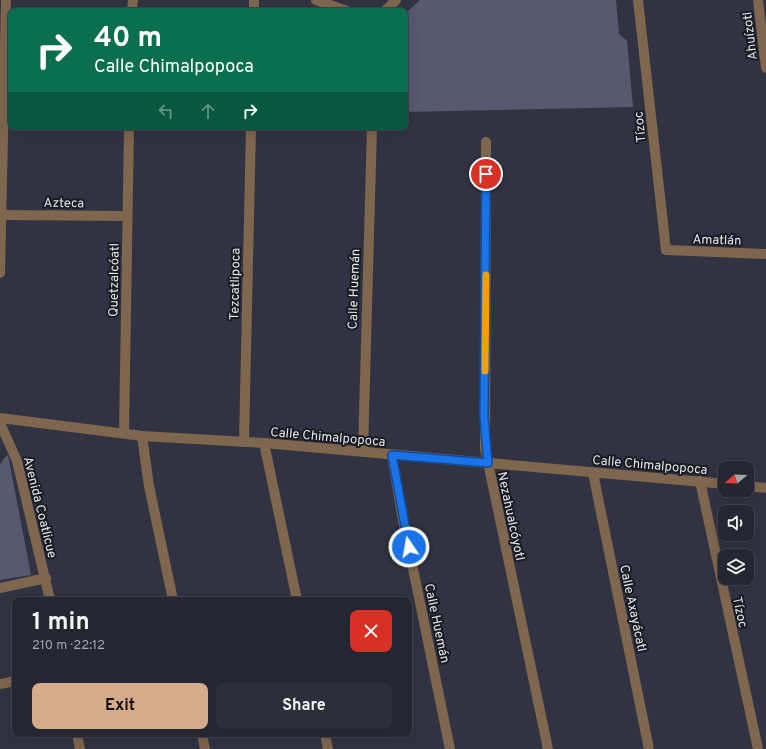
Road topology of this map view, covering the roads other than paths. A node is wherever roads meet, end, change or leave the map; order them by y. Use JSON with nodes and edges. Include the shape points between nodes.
{"nodes":[{"id":1,"x":6,"y":0,"type":"edge"},
{"id":2,"x":316,"y":0,"type":"edge"},
{"id":3,"x":396,"y":0,"type":"edge"},
{"id":4,"x":638,"y":0,"type":"edge"},
{"id":5,"x":758,"y":0,"type":"edge"},
{"id":6,"x":339,"y":8,"type":"edge"},
{"id":7,"x":388,"y":8,"type":"edge"},
{"id":8,"x":766,"y":68,"type":"edge"},
{"id":9,"x":129,"y":130,"type":"edge"},
{"id":10,"x":251,"y":130,"type":"edge"},
{"id":11,"x":372,"y":130,"type":"edge"},
{"id":12,"x":486,"y":142,"type":"dead end"},
{"id":13,"x":1,"y":214,"type":"junction"},
{"id":14,"x":127,"y":216,"type":"junction"},
{"id":15,"x":666,"y":250,"type":"joint"},
{"id":16,"x":766,"y":254,"type":"edge"},
{"id":17,"x":0,"y":273,"type":"edge"},
{"id":18,"x":0,"y":418,"type":"edge"},
{"id":19,"x":0,"y":423,"type":"edge"},
{"id":20,"x":124,"y":433,"type":"junction"},
{"id":21,"x":142,"y":436,"type":"junction"},
{"id":22,"x":244,"y":442,"type":"junction"},
{"id":23,"x":264,"y":443,"type":"junction"},
{"id":24,"x":363,"y":452,"type":"junction"},
{"id":25,"x":392,"y":455,"type":"junction"},
{"id":26,"x":488,"y":463,"type":"junction"},
{"id":27,"x":593,"y":473,"type":"junction"},
{"id":28,"x":700,"y":481,"type":"junction"},
{"id":29,"x":718,"y":483,"type":"edge"},
{"id":30,"x":754,"y":487,"type":"edge"},
{"id":31,"x":766,"y":488,"type":"edge"},
{"id":32,"x":46,"y":578,"type":"junction"},
{"id":33,"x":0,"y":588,"type":"edge"},
{"id":34,"x":49,"y":597,"type":"edge"},
{"id":35,"x":172,"y":597,"type":"edge"},
{"id":36,"x":296,"y":597,"type":"edge"},
{"id":37,"x":12,"y":682,"type":"edge"},
{"id":38,"x":0,"y":684,"type":"edge"},
{"id":39,"x":78,"y":737,"type":"edge"},
{"id":40,"x":203,"y":737,"type":"edge"},
{"id":41,"x":326,"y":737,"type":"edge"},
{"id":42,"x":80,"y":749,"type":"edge"},
{"id":43,"x":205,"y":749,"type":"edge"},
{"id":44,"x":328,"y":749,"type":"edge"},
{"id":45,"x":450,"y":749,"type":"edge"},
{"id":46,"x":548,"y":749,"type":"edge"},
{"id":47,"x":649,"y":749,"type":"edge"},
{"id":48,"x":758,"y":749,"type":"edge"}],
"edges":[{"from":1,"to":13,"type":"street"},
{"from":2,"to":6,"type":"street"},
{"from":3,"to":7,"type":"street"},
{"from":4,"to":15,"type":"street","name":"Tízoc"},
{"from":5,"to":8,"type":"street","name":"Ahuízotl"},
{"from":9,"to":14,"type":"street","name":"Quetzalcóatl"},
{"from":10,"to":22,"type":"street","name":"Tezcatlipoca"},
{"from":11,"to":24,"type":"street","name":"Calle Huemán"},
{"from":12,"to":26,"type":"street","name":"Nezahualcóyotl","via":[[484,417]]},
{"from":13,"to":14,"type":"street","name":"Azteca"},
{"from":13,"to":17,"type":"street"},
{"from":14,"to":20,"type":"street","name":"Quetzalcóatl"},
{"from":15,"to":16,"type":"street","name":"Amatlán"},
{"from":18,"to":20,"type":"street","name":"Calle Chimalpopoca"},
{"from":19,"to":32,"type":"street","name":"Avenida Coatlicue","via":[[17,461]]},
{"from":20,"to":21,"type":"street","name":"Calle Chimalpopoca"},
{"from":21,"to":22,"type":"street","name":"Calle Chimalpopoca"},
{"from":21,"to":35,"type":"street","via":[[149,486]]},
{"from":22,"to":23,"type":"street","name":"Calle Chimalpopoca"},
{"from":23,"to":24,"type":"street","name":"Calle Chimalpopoca"},
{"from":23,"to":36,"type":"street"},
{"from":24,"to":25,"type":"street","name":"Calle Chimalpopoca"},
{"from":25,"to":26,"type":"street","name":"Calle Chimalpopoca"},
{"from":25,"to":45,"type":"street","name":"Calle Huemán"},
{"from":26,"to":27,"type":"street","name":"Calle Chimalpopoca"},
{"from":26,"to":46,"type":"street","name":"Nezahualcóyotl"},
{"from":27,"to":28,"type":"street","name":"Calle Chimalpopoca"},
{"from":27,"to":47,"type":"street","name":"Calle Axayácatl"},
{"from":28,"to":29,"type":"street","name":"Calle Chimalpopoca"},
{"from":28,"to":48,"type":"street","name":"Tízoc"},
{"from":30,"to":31,"type":"street"},
{"from":32,"to":33,"type":"street"},
{"from":32,"to":34,"type":"street","name":"Avenida Coatlicue"},
{"from":37,"to":38,"type":"street"},
{"from":39,"to":42,"type":"street"},
{"from":40,"to":43,"type":"street"},
{"from":41,"to":44,"type":"street"}]}
